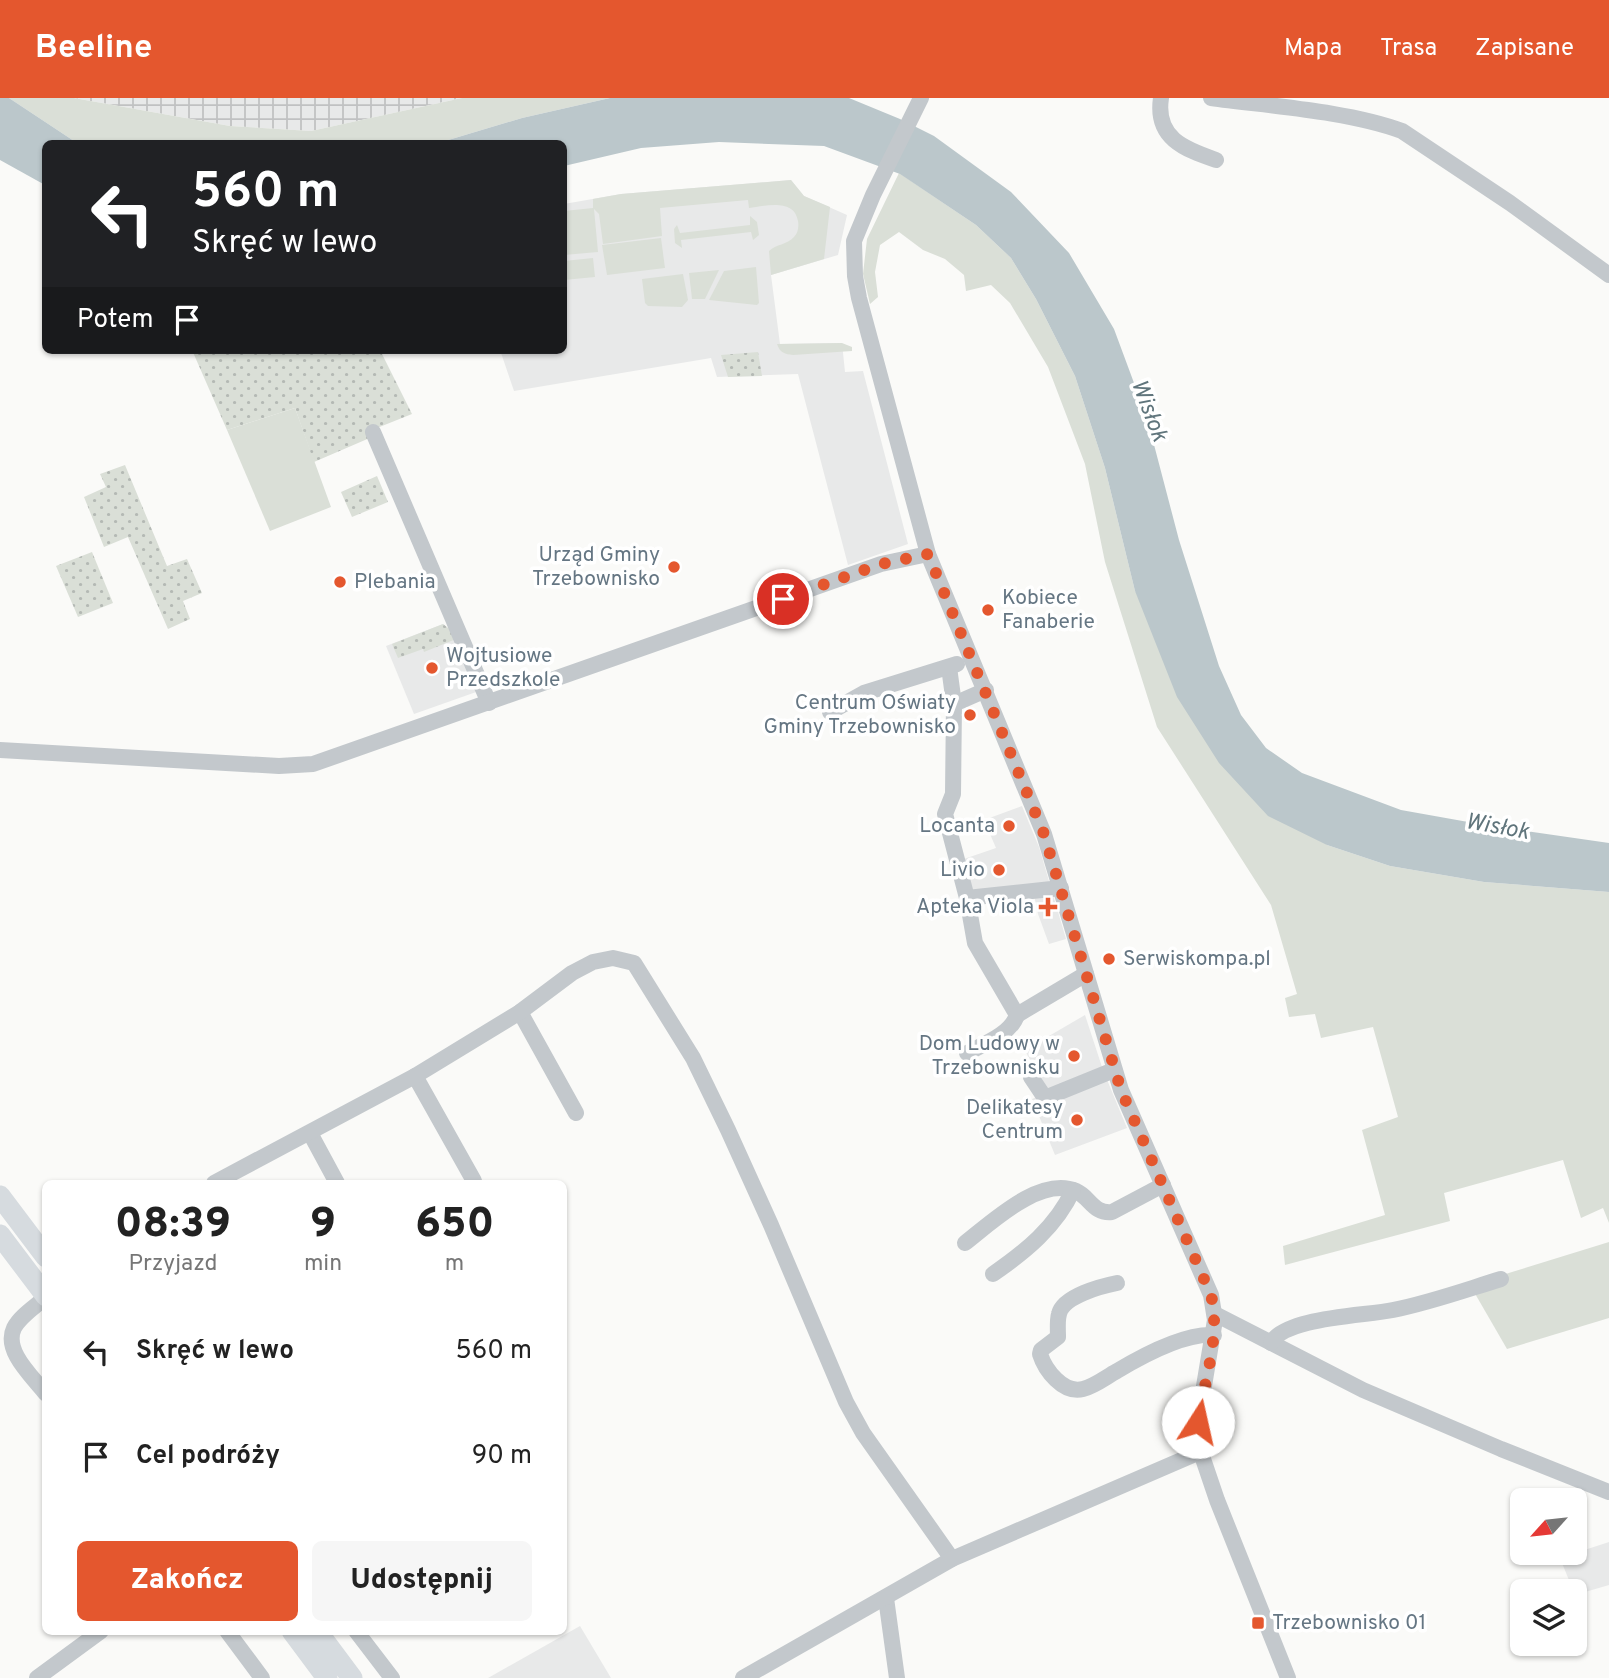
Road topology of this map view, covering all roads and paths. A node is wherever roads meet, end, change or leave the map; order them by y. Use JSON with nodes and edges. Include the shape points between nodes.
{"nodes":[{"id":1,"x":921,"y":98,"type":"edge"},
{"id":2,"x":1161,"y":98,"type":"edge"},
{"id":3,"x":1210,"y":98,"type":"edge"},
{"id":4,"x":1216,"y":160,"type":"dead end"},
{"id":5,"x":1609,"y":275,"type":"edge"},
{"id":6,"x":373,"y":432,"type":"dead end"},
{"id":7,"x":928,"y":554,"type":"junction"},
{"id":8,"x":972,"y":658,"type":"junction"},
{"id":9,"x":950,"y":667,"type":"junction"},
{"id":10,"x":986,"y":690,"type":"junction"},
{"id":11,"x":489,"y":703,"type":"junction"},
{"id":12,"x":954,"y":704,"type":"junction"},
{"id":13,"x":830,"y":712,"type":"dead end"},
{"id":14,"x":0,"y":750,"type":"edge"},
{"id":15,"x":1061,"y":888,"type":"junction"},
{"id":16,"x":967,"y":898,"type":"junction"},
{"id":17,"x":1086,"y":974,"type":"junction"},
{"id":18,"x":520,"y":1012,"type":"junction"},
{"id":19,"x":1017,"y":1015,"type":"junction"},
{"id":20,"x":967,"y":1053,"type":"dead end"},
{"id":21,"x":1114,"y":1070,"type":"junction"},
{"id":22,"x":415,"y":1076,"type":"junction"},
{"id":23,"x":1031,"y":1077,"type":"dead end"},
{"id":24,"x":576,"y":1113,"type":"dead end"},
{"id":25,"x":310,"y":1133,"type":"junction"},
{"id":26,"x":220,"y":1180,"type":"edge"},
{"id":27,"x":335,"y":1180,"type":"edge"},
{"id":28,"x":473,"y":1180,"type":"edge"},
{"id":29,"x":1163,"y":1185,"type":"junction"},
{"id":30,"x":1073,"y":1190,"type":"junction"},
{"id":31,"x":0,"y":1196,"type":"edge"},
{"id":32,"x":0,"y":1235,"type":"edge"},
{"id":33,"x":965,"y":1243,"type":"dead end"},
{"id":34,"x":42,"y":1252,"type":"edge"},
{"id":35,"x":993,"y":1274,"type":"dead end"},
{"id":36,"x":1501,"y":1279,"type":"dead end"},
{"id":37,"x":1117,"y":1283,"type":"dead end"},
{"id":38,"x":42,"y":1291,"type":"edge"},
{"id":39,"x":42,"y":1300,"type":"edge"},
{"id":40,"x":1215,"y":1314,"type":"junction"},
{"id":41,"x":1214,"y":1335,"type":"junction"},
{"id":42,"x":6,"y":1338,"type":"edge"},
{"id":43,"x":1271,"y":1343,"type":"junction"},
{"id":44,"x":42,"y":1389,"type":"edge"},
{"id":45,"x":1200,"y":1452,"type":"junction"},
{"id":46,"x":1609,"y":1492,"type":"edge"},
{"id":47,"x":952,"y":1559,"type":"junction"},
{"id":48,"x":886,"y":1598,"type":"junction"},
{"id":49,"x":96,"y":1635,"type":"edge"},
{"id":50,"x":229,"y":1635,"type":"edge"},
{"id":51,"x":295,"y":1635,"type":"edge"},
{"id":52,"x":320,"y":1635,"type":"edge"},
{"id":53,"x":359,"y":1635,"type":"edge"},
{"id":54,"x":37,"y":1678,"type":"edge"},
{"id":55,"x":262,"y":1678,"type":"edge"},
{"id":56,"x":327,"y":1678,"type":"edge"},
{"id":57,"x":352,"y":1678,"type":"edge"},
{"id":58,"x":392,"y":1678,"type":"edge"},
{"id":59,"x":743,"y":1678,"type":"edge"},
{"id":60,"x":897,"y":1678,"type":"edge"},
{"id":61,"x":1288,"y":1678,"type":"edge"}],
"edges":[{"from":1,"to":7,"type":"street","via":[[854,241],[855,276]]},
{"from":2,"to":4,"type":"street","via":[[1159,112],[1166,132]]},
{"from":3,"to":5,"type":"street","via":[[1331,115],[1402,131]]},
{"from":6,"to":11,"type":"street"},
{"from":7,"to":8,"type":"street"},
{"from":7,"to":11,"type":"street","via":[[881,564]]},
{"from":8,"to":9,"type":"street"},
{"from":8,"to":10,"type":"street"},
{"from":9,"to":12,"type":"street"},
{"from":9,"to":13,"type":"street","via":[[864,693]]},
{"from":10,"to":12,"type":"street"},
{"from":10,"to":15,"type":"street"},
{"from":11,"to":14,"type":"street","via":[[324,762],[297,766]]},
{"from":12,"to":16,"type":"street","via":[[953,794],[945,814]]},
{"from":15,"to":16,"type":"street"},
{"from":15,"to":17,"type":"street"},
{"from":16,"to":19,"type":"street","via":[[975,943]]},
{"from":17,"to":19,"type":"street"},
{"from":17,"to":21,"type":"street"},
{"from":18,"to":22,"type":"street"},
{"from":18,"to":24,"type":"street"},
{"from":18,"to":47,"type":"street","via":[[593,962],[613,958],[634,963],[693,1058],[858,1423]]},
{"from":19,"to":20,"type":"street","via":[[1002,1033]]},
{"from":21,"to":23,"type":"street","via":[[1045,1098]]},
{"from":21,"to":29,"type":"street"},
{"from":22,"to":25,"type":"street"},
{"from":22,"to":28,"type":"street"},
{"from":25,"to":26,"type":"street"},
{"from":25,"to":27,"type":"street"},
{"from":29,"to":30,"type":"street","via":[[1104,1213]]},
{"from":29,"to":40,"type":"street","via":[[1202,1271]]},
{"from":30,"to":33,"type":"street","via":[[1051,1188],[1034,1194]]},
{"from":30,"to":35,"type":"street","via":[[1042,1236]]},
{"from":31,"to":34,"type":"main road"},
{"from":32,"to":38,"type":"main road"},
{"from":36,"to":43,"type":"street","via":[[1392,1311],[1314,1322],[1282,1331]]},
{"from":37,"to":41,"type":"street","via":[[1084,1293],[1058,1315],[1059,1337],[1040,1354],[1066,1387],[1082,1390],[1148,1354]]},
{"from":39,"to":42,"type":"street"},
{"from":40,"to":41,"type":"street"},
{"from":40,"to":43,"type":"street"},
{"from":41,"to":45,"type":"street","via":[[1198,1422]]},
{"from":42,"to":44,"type":"street"},
{"from":43,"to":46,"type":"street","via":[[1363,1390]]},
{"from":45,"to":47,"type":"street"},
{"from":45,"to":61,"type":"street"},
{"from":47,"to":48,"type":"street"},
{"from":48,"to":59,"type":"street"},
{"from":48,"to":60,"type":"street"},
{"from":49,"to":54,"type":"street"},
{"from":50,"to":55,"type":"street"},
{"from":51,"to":56,"type":"main road"},
{"from":52,"to":57,"type":"main road"},
{"from":53,"to":58,"type":"street"}]}
